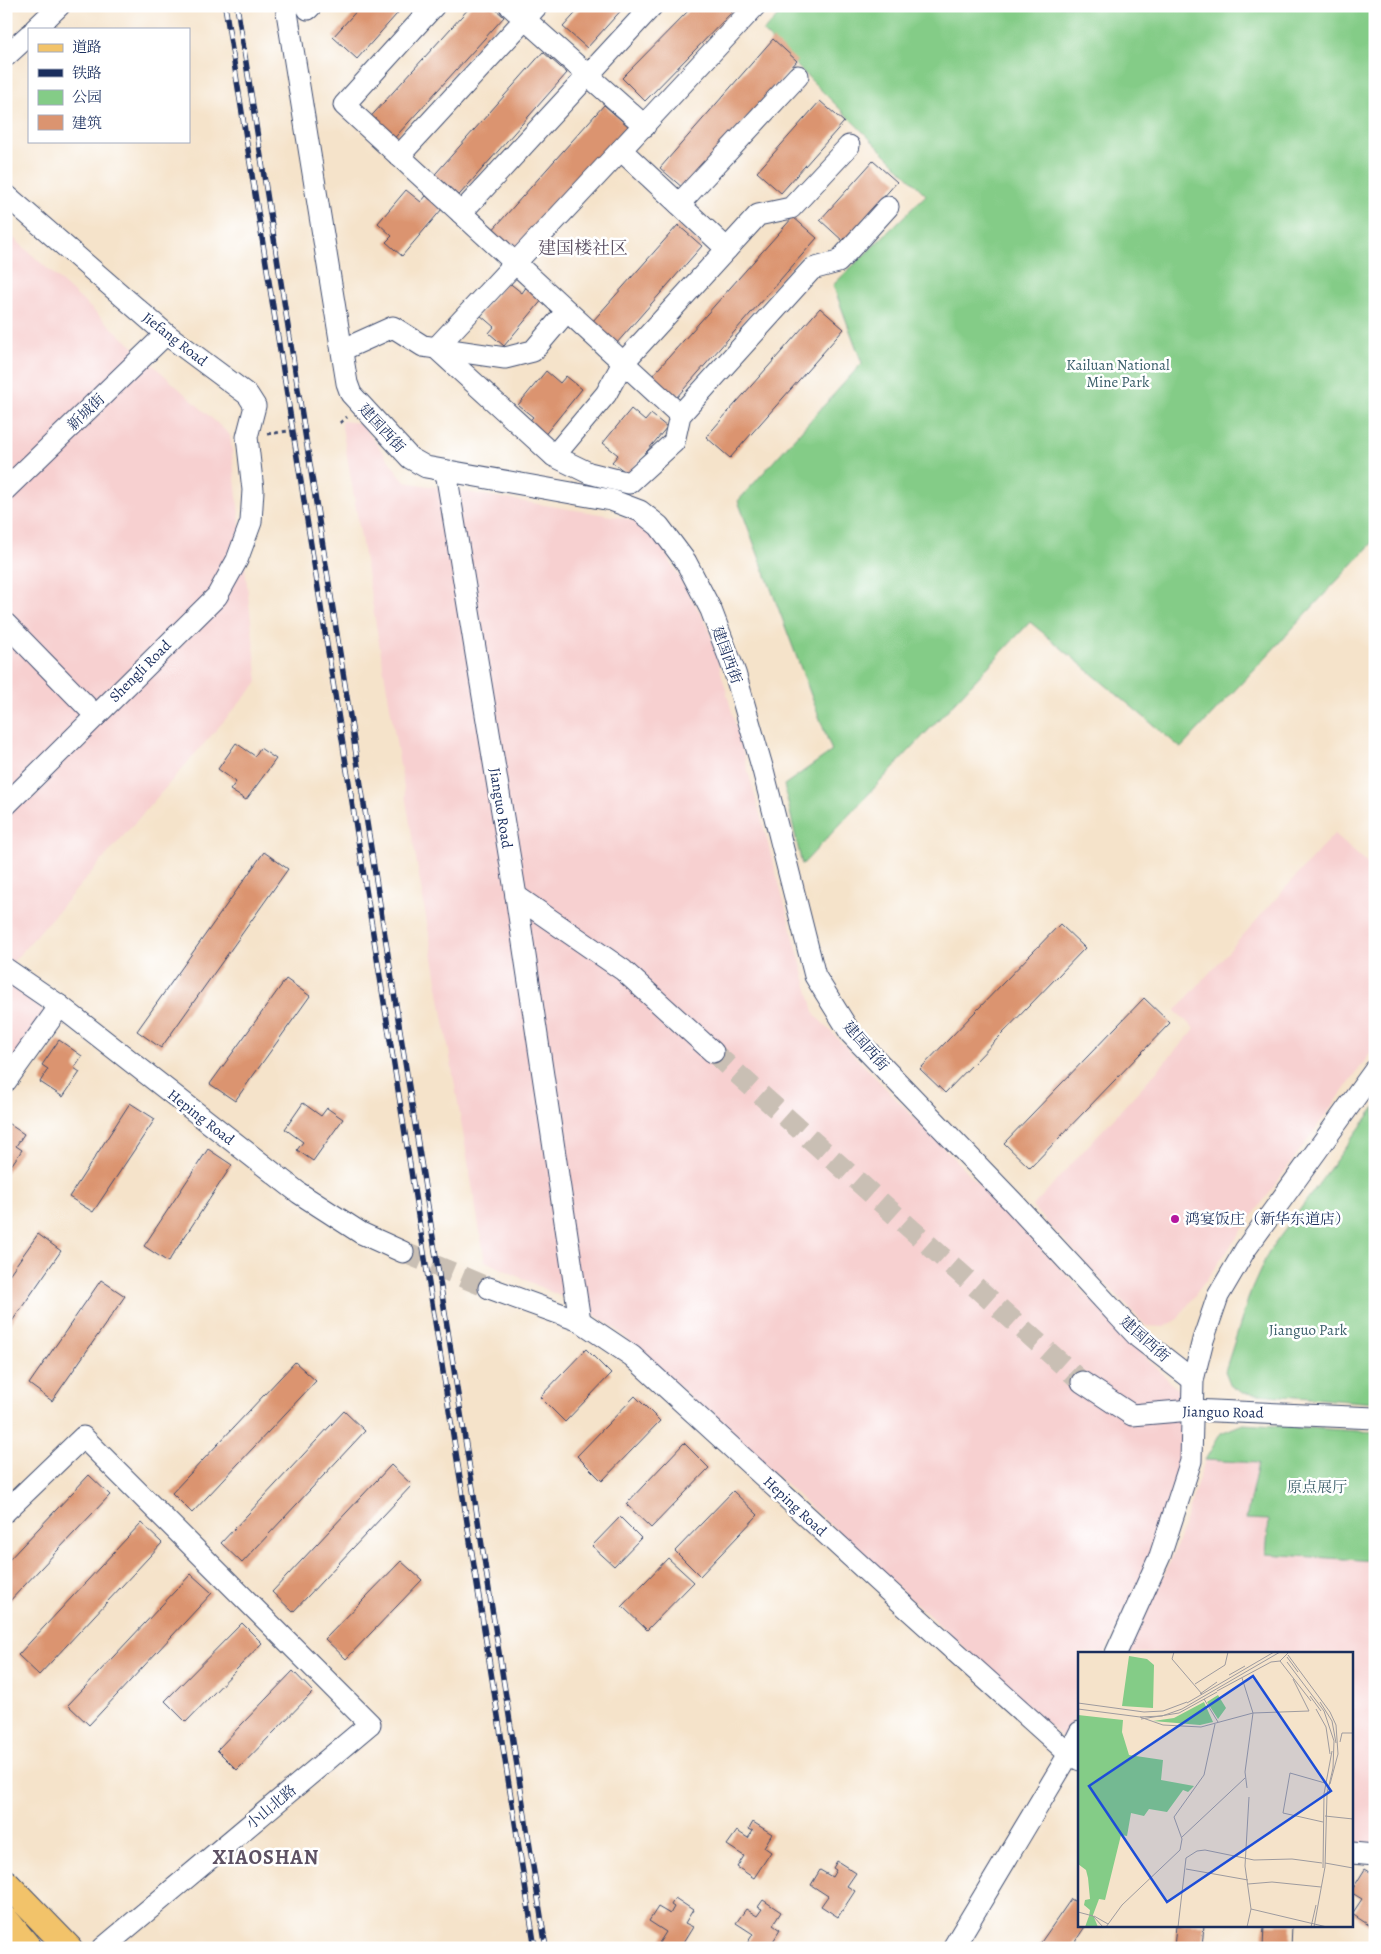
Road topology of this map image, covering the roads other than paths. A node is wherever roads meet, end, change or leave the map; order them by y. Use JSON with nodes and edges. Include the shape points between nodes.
{"nodes":[{"id":1,"x":59,"y":6,"type":"edge"},
{"id":2,"x":286,"y":6,"type":"edge"},
{"id":3,"x":434,"y":6,"type":"edge"},
{"id":4,"x":652,"y":6,"type":"edge"},
{"id":5,"x":755,"y":6,"type":"edge"},
{"id":6,"x":524,"y":11,"type":"edge"},
{"id":7,"x":36,"y":28,"type":"edge"},
{"id":8,"x":28,"y":36,"type":"edge"},
{"id":9,"x":6,"y":56,"type":"edge"},
{"id":10,"x":588,"y":76,"type":"junction"},
{"id":11,"x":798,"y":76,"type":"dead end"},
{"id":12,"x":644,"y":126,"type":"junction"},
{"id":13,"x":849,"y":146,"type":"dead end"},
{"id":14,"x":622,"y":150,"type":"junction"},
{"id":15,"x":399,"y":156,"type":"junction"},
{"id":16,"x":6,"y":195,"type":"edge"},
{"id":17,"x":679,"y":204,"type":"junction"},
{"id":18,"x":888,"y":207,"type":"dead end"},
{"id":19,"x":461,"y":213,"type":"junction"},
{"id":20,"x":727,"y":249,"type":"junction"},
{"id":21,"x":516,"y":263,"type":"junction"},
{"id":22,"x":567,"y":311,"type":"junction"},
{"id":23,"x":166,"y":334,"type":"junction"},
{"id":24,"x":436,"y":348,"type":"junction"},
{"id":25,"x":342,"y":350,"type":"junction"},
{"id":26,"x":623,"y":363,"type":"junction"},
{"id":27,"x":680,"y":416,"type":"junction"},
{"id":28,"x":554,"y":456,"type":"junction"},
{"id":29,"x":446,"y":472,"type":"junction"},
{"id":30,"x":6,"y":489,"type":"edge"},
{"id":31,"x":251,"y":522,"type":"joint"},
{"id":32,"x":6,"y":624,"type":"edge"},
{"id":33,"x":96,"y":716,"type":"junction"},
{"id":34,"x":6,"y":805,"type":"edge"},
{"id":35,"x":516,"y":896,"type":"junction"},
{"id":36,"x":6,"y":969,"type":"edge"},
{"id":37,"x":60,"y":1006,"type":"junction"},
{"id":38,"x":713,"y":1052,"type":"tunnel mouth"},
{"id":39,"x":1375,"y":1070,"type":"edge"},
{"id":40,"x":6,"y":1081,"type":"edge"},
{"id":41,"x":404,"y":1252,"type":"tunnel mouth"},
{"id":42,"x":489,"y":1288,"type":"tunnel mouth"},
{"id":43,"x":580,"y":1321,"type":"junction"},
{"id":44,"x":1194,"y":1380,"type":"junction"},
{"id":45,"x":1082,"y":1382,"type":"tunnel mouth"},
{"id":46,"x":1192,"y":1410,"type":"junction"},
{"id":47,"x":1375,"y":1418,"type":"edge"},
{"id":48,"x":6,"y":1511,"type":"edge"},
{"id":49,"x":1116,"y":1652,"type":"edge"},
{"id":50,"x":1078,"y":1742,"type":"edge"},
{"id":51,"x":1075,"y":1757,"type":"edge"},
{"id":52,"x":1354,"y":1853,"type":"edge"},
{"id":53,"x":1375,"y":1855,"type":"edge"},
{"id":54,"x":6,"y":1883,"type":"edge"},
{"id":55,"x":6,"y":1920,"type":"edge"},
{"id":56,"x":29,"y":1948,"type":"edge"},
{"id":57,"x":69,"y":1948,"type":"edge"},
{"id":58,"x":103,"y":1948,"type":"edge"},
{"id":59,"x":953,"y":1948,"type":"edge"}],
"edges":[{"from":1,"to":7,"type":"street"},
{"from":2,"to":25,"type":"street","name":"建国西街"},
{"from":3,"to":15,"type":"street","via":[[344,105]]},
{"from":4,"to":10,"type":"street"},
{"from":5,"to":12,"type":"street"},
{"from":6,"to":10,"type":"street"},
{"from":6,"to":15,"type":"street"},
{"from":8,"to":9,"type":"street"},
{"from":10,"to":12,"type":"street"},
{"from":10,"to":19,"type":"street"},
{"from":11,"to":17,"type":"street"},
{"from":12,"to":14,"type":"street"},
{"from":13,"to":20,"type":"street","via":[[791,208],[758,215]]},
{"from":14,"to":17,"type":"street"},
{"from":14,"to":21,"type":"street"},
{"from":15,"to":19,"type":"street"},
{"from":16,"to":23,"type":"street","name":"Jiefang Road"},
{"from":17,"to":20,"type":"street"},
{"from":18,"to":27,"type":"street","via":[[838,262],[812,269]]},
{"from":19,"to":21,"type":"street"},
{"from":20,"to":26,"type":"street"},
{"from":21,"to":22,"type":"street"},
{"from":21,"to":24,"type":"street"},
{"from":22,"to":24,"type":"street","via":[[533,351],[505,358]]},
{"from":22,"to":26,"type":"street"},
{"from":23,"to":30,"type":"street","name":"新城街"},
{"from":23,"to":31,"type":"street","name":"Jiefang Road","via":[[248,396],[255,406],[247,437],[253,490]]},
{"from":24,"to":25,"type":"street","via":[[422,346],[393,327]]},
{"from":24,"to":28,"type":"street"},
{"from":25,"to":29,"type":"street","name":"建国西街","via":[[347,382],[362,408],[410,458],[426,467]]},
{"from":26,"to":27,"type":"street"},
{"from":26,"to":28,"type":"street","via":[[606,394]]},
{"from":27,"to":28,"type":"street","via":[[674,442],[629,482],[589,473]]},
{"from":29,"to":35,"type":"street","name":"Jianguo Road"},
{"from":29,"to":44,"type":"street","name":"建国西街","via":[[611,500],[640,510],[659,526],[686,562],[710,610],[735,673],[816,976],[833,1006],[851,1034],[1139,1338]]},
{"from":31,"to":33,"type":"street","name":"Shengli Road","via":[[237,560],[217,596]]},
{"from":32,"to":33,"type":"street"},
{"from":33,"to":34,"type":"street","name":"Shengli Road"},
{"from":35,"to":38,"type":"street","via":[[623,970]]},
{"from":35,"to":43,"type":"street","name":"Jianguo Road"},
{"from":36,"to":37,"type":"street","name":"Heping Road"},
{"from":37,"to":40,"type":"street"},
{"from":37,"to":41,"type":"street","name":"Heping Road","via":[[299,1193],[360,1233]]},
{"from":39,"to":44,"type":"street","via":[[1245,1250],[1218,1296]]},
{"from":42,"to":43,"type":"street","name":"Heping Road"},
{"from":43,"to":51,"type":"street","name":"Heping Road","via":[[632,1356]]},
{"from":44,"to":46,"type":"street"},
{"from":45,"to":46,"type":"street","name":"Jianguo Road","via":[[1132,1415]]},
{"from":46,"to":47,"type":"street","name":"Jianguo Road"},
{"from":46,"to":49,"type":"street","via":[[1191,1461],[1160,1556]]},
{"from":48,"to":58,"type":"street","name":"小山北路","via":[[84,1438],[370,1724]]},
{"from":50,"to":51,"type":"street"},
{"from":51,"to":59,"type":"street"},
{"from":52,"to":53,"type":"street"},
{"from":54,"to":57,"type":"main road"},
{"from":55,"to":56,"type":"main road"}]}
